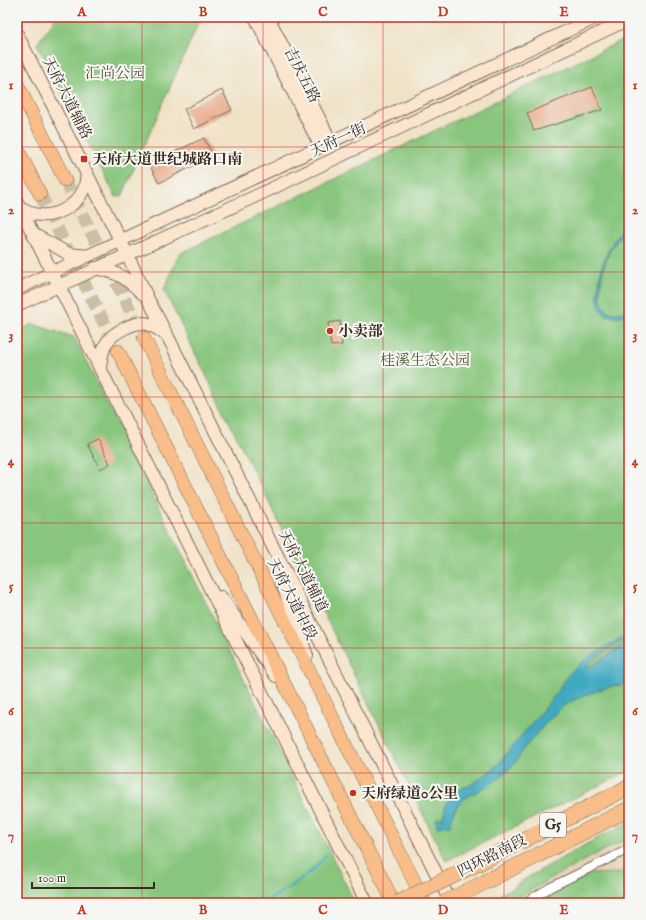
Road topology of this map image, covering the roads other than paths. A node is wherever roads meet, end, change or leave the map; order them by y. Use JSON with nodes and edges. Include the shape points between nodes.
{"nodes":[{"id":1,"x":255,"y":17,"type":"edge"},
{"id":2,"x":268,"y":17,"type":"edge"},
{"id":3,"x":597,"y":17,"type":"edge"},
{"id":4,"x":629,"y":19,"type":"edge"},
{"id":5,"x":17,"y":34,"type":"edge"},
{"id":6,"x":17,"y":84,"type":"edge"},
{"id":7,"x":326,"y":145,"type":"junction"},
{"id":8,"x":17,"y":148,"type":"edge"},
{"id":9,"x":87,"y":173,"type":"junction"},
{"id":10,"x":65,"y":180,"type":"tunnel mouth"},
{"id":11,"x":40,"y":194,"type":"tunnel mouth"},
{"id":12,"x":18,"y":205,"type":"edge"},
{"id":13,"x":33,"y":234,"type":"junction"},
{"id":14,"x":120,"y":241,"type":"junction"},
{"id":15,"x":127,"y":254,"type":"junction"},
{"id":16,"x":89,"y":256,"type":"junction"},
{"id":17,"x":96,"y":268,"type":"junction"},
{"id":18,"x":52,"y":273,"type":"junction"},
{"id":19,"x":59,"y":286,"type":"junction"},
{"id":20,"x":17,"y":289,"type":"edge"},
{"id":21,"x":148,"y":299,"type":"junction"},
{"id":22,"x":17,"y":305,"type":"edge"},
{"id":23,"x":168,"y":337,"type":"junction"},
{"id":24,"x":144,"y":338,"type":"tunnel mouth"},
{"id":25,"x":118,"y":351,"type":"tunnel mouth"},
{"id":26,"x":100,"y":369,"type":"junction"},
{"id":27,"x":265,"y":531,"type":"junction"},
{"id":28,"x":197,"y":563,"type":"junction"},
{"id":29,"x":317,"y":685,"type":"junction"},
{"id":30,"x":291,"y":698,"type":"junction"},
{"id":31,"x":629,"y":787,"type":"edge"},
{"id":32,"x":629,"y":809,"type":"edge"},
{"id":33,"x":629,"y":849,"type":"edge"},
{"id":34,"x":411,"y":874,"type":"junction"},
{"id":35,"x":367,"y":903,"type":"edge"},
{"id":36,"x":392,"y":903,"type":"edge"},
{"id":37,"x":398,"y":903,"type":"edge"},
{"id":38,"x":426,"y":903,"type":"edge"},
{"id":39,"x":434,"y":903,"type":"edge"},
{"id":40,"x":444,"y":903,"type":"edge"},
{"id":41,"x":451,"y":903,"type":"edge"},
{"id":42,"x":524,"y":903,"type":"edge"}],
"edges":[{"from":1,"to":7,"type":"street","name":"吉庆五路"},
{"from":2,"to":7,"type":"street","name":"吉庆五路"},
{"from":3,"to":7,"type":"street","name":"天府一街"},
{"from":4,"to":15,"type":"street","name":"天府一街","via":[[256,196]]},
{"from":5,"to":9,"type":"street","name":"天府大道辅路"},
{"from":6,"to":10,"type":"main road"},
{"from":7,"to":14,"type":"street","name":"天府一街"},
{"from":8,"to":11,"type":"main road"},
{"from":9,"to":12,"type":"street","via":[[80,196],[64,210],[43,215],[34,214]]},
{"from":9,"to":14,"type":"street","name":"天府大道辅路"},
{"from":12,"to":13,"type":"street"},
{"from":13,"to":16,"type":"street","via":[[69,254]]},
{"from":13,"to":18,"type":"street"},
{"from":14,"to":15,"type":"street","name":"天府大道辅路"},
{"from":14,"to":16,"type":"street","name":"天府一街"},
{"from":15,"to":16,"type":"street"},
{"from":15,"to":17,"type":"street","name":"天府一街"},
{"from":15,"to":21,"type":"street","name":"天府大道辅道"},
{"from":16,"to":18,"type":"street","name":"天府一街"},
{"from":17,"to":18,"type":"street"},
{"from":17,"to":19,"type":"street","name":"天府一街"},
{"from":17,"to":21,"type":"street","via":[[124,277]]},
{"from":18,"to":19,"type":"street"},
{"from":18,"to":20,"type":"street","name":"天府一街"},
{"from":19,"to":22,"type":"street","name":"天府一街"},
{"from":19,"to":26,"type":"street"},
{"from":21,"to":23,"type":"street","name":"天府大道辅道"},
{"from":23,"to":26,"type":"street","via":[[155,327],[143,323],[120,330],[109,340],[101,355]]},
{"from":23,"to":27,"type":"street","name":"天府大道辅道"},
{"from":24,"to":29,"type":"main road","name":"天府大道中段"},
{"from":25,"to":30,"type":"main road"},
{"from":26,"to":28,"type":"street"},
{"from":27,"to":29,"type":"street"},
{"from":27,"to":41,"type":"street","name":"天府大道辅道"},
{"from":28,"to":30,"type":"street"},
{"from":28,"to":35,"type":"street"},
{"from":29,"to":34,"type":"main road","name":"天府大道中段"},
{"from":30,"to":36,"type":"main road"},
{"from":31,"to":37,"type":"highway","name":"四环路南段","number":"G5","bridge":true},
{"from":32,"to":40,"type":"highway","name":"四环路南段","number":"G5","bridge":true},
{"from":33,"to":42,"type":"street","via":[[551,886]]},
{"from":34,"to":38,"type":"main road"},
{"from":34,"to":39,"type":"main road"}]}
